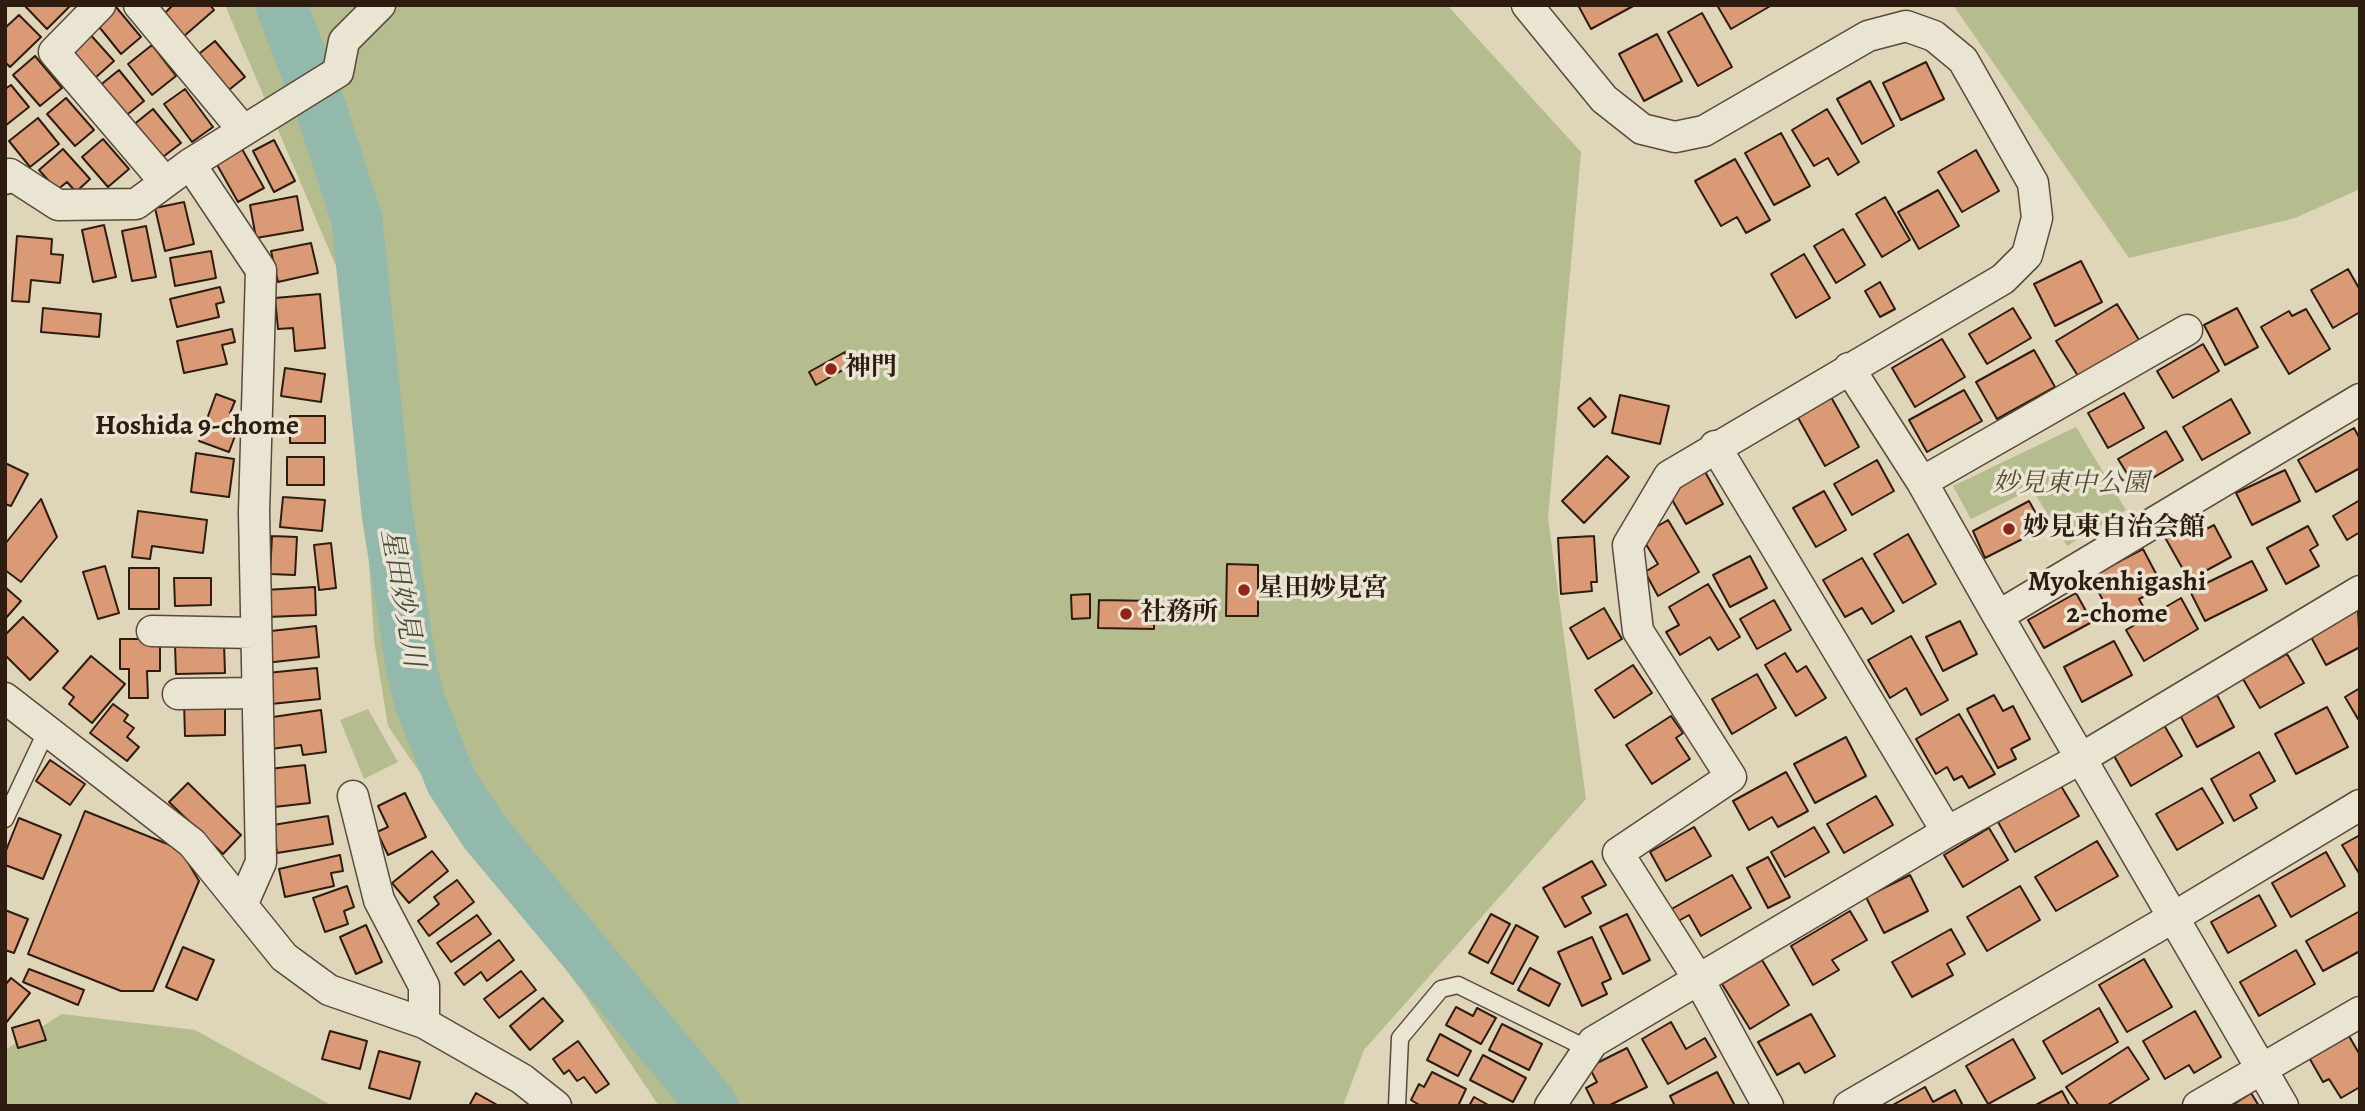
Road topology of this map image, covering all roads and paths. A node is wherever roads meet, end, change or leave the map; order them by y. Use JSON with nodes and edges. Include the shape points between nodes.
{"nodes":[{"id":1,"x":100,"y":5,"type":"edge"},
{"id":2,"x":138,"y":5,"type":"edge"},
{"id":3,"x":380,"y":5,"type":"edge"},
{"id":4,"x":1527,"y":5,"type":"edge"},
{"id":5,"x":243,"y":130,"type":"junction"},
{"id":6,"x":190,"y":164,"type":"junction"},
{"id":7,"x":7,"y":174,"type":"edge"},
{"id":8,"x":165,"y":182,"type":"junction"},
{"id":9,"x":2187,"y":330,"type":"dead end"},
{"id":10,"x":1849,"y":368,"type":"junction"},
{"id":11,"x":2360,"y":399,"type":"edge"},
{"id":12,"x":1715,"y":446,"type":"junction"},
{"id":13,"x":1923,"y":482,"type":"junction"},
{"id":14,"x":2360,"y":591,"type":"edge"},
{"id":15,"x":1998,"y":616,"type":"junction"},
{"id":16,"x":152,"y":631,"type":"dead end"},
{"id":17,"x":254,"y":633,"type":"junction"},
{"id":18,"x":256,"y":693,"type":"junction"},
{"id":19,"x":178,"y":694,"type":"dead end"},
{"id":20,"x":5,"y":698,"type":"edge"},
{"id":21,"x":47,"y":730,"type":"junction"},
{"id":22,"x":2080,"y":759,"type":"junction"},
{"id":23,"x":353,"y":796,"type":"dead end"},
{"id":24,"x":2360,"y":805,"type":"edge"},
{"id":25,"x":5,"y":819,"type":"edge"},
{"id":26,"x":1947,"y":832,"type":"junction"},
{"id":27,"x":243,"y":903,"type":"junction"},
{"id":28,"x":2174,"y":918,"type":"junction"},
{"id":29,"x":1699,"y":980,"type":"junction"},
{"id":30,"x":2360,"y":1012,"type":"edge"},
{"id":31,"x":424,"y":1023,"type":"junction"},
{"id":32,"x":1588,"y":1049,"type":"junction"},
{"id":33,"x":2260,"y":1068,"type":"junction"},
{"id":34,"x":556,"y":1106,"type":"edge"},
{"id":35,"x":1396,"y":1106,"type":"edge"},
{"id":36,"x":1550,"y":1106,"type":"edge"},
{"id":37,"x":1768,"y":1106,"type":"edge"},
{"id":38,"x":1849,"y":1106,"type":"edge"},
{"id":39,"x":2198,"y":1106,"type":"edge"},
{"id":40,"x":2283,"y":1106,"type":"edge"}],
"edges":[{"from":1,"to":8,"type":"street","via":[[54,52]]},
{"from":2,"to":5,"type":"street"},
{"from":3,"to":5,"type":"street","via":[[345,41],[338,72]]},
{"from":4,"to":10,"type":"street","via":[[1604,99],[1642,129],[1675,137],[1704,131],[1868,36],[1893,29],[1906,26],[1934,36],[1963,60],[2033,183],[2037,218],[2027,255],[2003,279]]},
{"from":5,"to":6,"type":"street"},
{"from":6,"to":8,"type":"street"},
{"from":6,"to":17,"type":"street","via":[[261,270]]},
{"from":7,"to":8,"type":"street","via":[[58,205],[136,204]]},
{"from":9,"to":13,"type":"street"},
{"from":10,"to":12,"type":"street"},
{"from":10,"to":13,"type":"street"},
{"from":11,"to":15,"type":"street"},
{"from":12,"to":26,"type":"street"},
{"from":12,"to":29,"type":"street","via":[[1669,476],[1628,545],[1639,631],[1731,777],[1618,853]]},
{"from":13,"to":15,"type":"street"},
{"from":14,"to":22,"type":"street"},
{"from":15,"to":22,"type":"street"},
{"from":16,"to":17,"type":"street"},
{"from":17,"to":18,"type":"street"},
{"from":18,"to":19,"type":"street"},
{"from":18,"to":27,"type":"street","via":[[261,862]]},
{"from":20,"to":21,"type":"street"},
{"from":21,"to":25,"type":"lane"},
{"from":21,"to":27,"type":"street","via":[[192,843]]},
{"from":22,"to":26,"type":"street"},
{"from":22,"to":28,"type":"street"},
{"from":23,"to":31,"type":"street","via":[[379,900],[424,986]]},
{"from":24,"to":28,"type":"street"},
{"from":26,"to":29,"type":"street"},
{"from":27,"to":31,"type":"street","via":[[284,957],[329,990]]},
{"from":28,"to":33,"type":"street"},
{"from":28,"to":38,"type":"street"},
{"from":29,"to":32,"type":"street"},
{"from":29,"to":37,"type":"street"},
{"from":30,"to":33,"type":"street"},
{"from":31,"to":34,"type":"street","via":[[522,1079]]},
{"from":32,"to":35,"type":"lane","via":[[1458,985],[1441,989],[1401,1038]]},
{"from":32,"to":36,"type":"street"},
{"from":33,"to":39,"type":"street"},
{"from":33,"to":40,"type":"street"}]}
